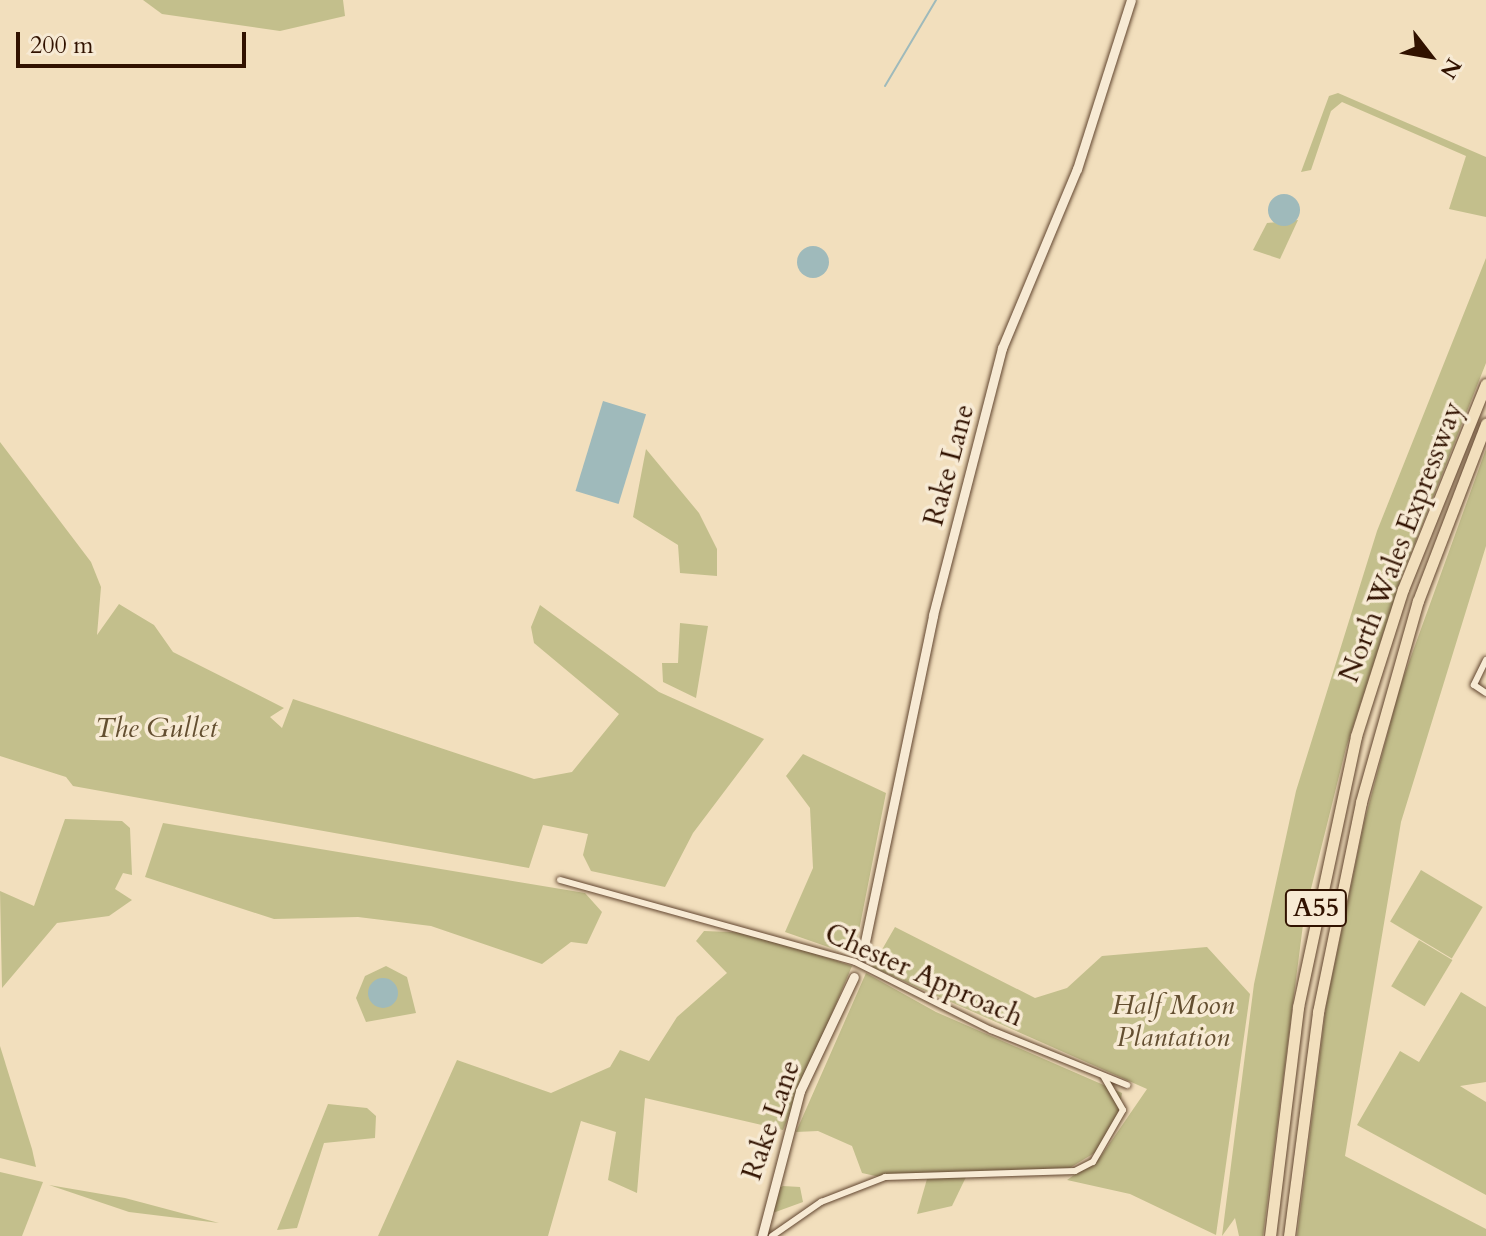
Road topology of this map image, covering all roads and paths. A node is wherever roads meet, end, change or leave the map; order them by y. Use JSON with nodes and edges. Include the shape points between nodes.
{"nodes":[{"id":1,"x":1131,"y":0,"type":"edge"},
{"id":2,"x":1486,"y":384,"type":"edge"},
{"id":3,"x":1486,"y":424,"type":"edge"},
{"id":4,"x":1486,"y":660,"type":"edge"},
{"id":5,"x":1486,"y":693,"type":"edge"},
{"id":6,"x":560,"y":880,"type":"dead end"},
{"id":7,"x":862,"y":956,"type":"dead end"},
{"id":8,"x":854,"y":977,"type":"dead end"},
{"id":9,"x":1102,"y":1075,"type":"junction"},
{"id":10,"x":1127,"y":1085,"type":"dead end"},
{"id":11,"x":762,"y":1236,"type":"edge"},
{"id":12,"x":772,"y":1236,"type":"edge"},
{"id":13,"x":1270,"y":1236,"type":"edge"},
{"id":14,"x":1289,"y":1236,"type":"edge"}],
"edges":[{"from":1,"to":7,"type":"street","name":"Rake Lane","via":[[1077,169],[1001,354],[933,615]]},
{"from":2,"to":13,"type":"highway","name":"North Wales Expressway","number":"A55","via":[[1403,589],[1356,736],[1298,1007]]},
{"from":3,"to":14,"type":"highway","name":"North Wales Expressway","number":"A55","via":[[1418,601],[1361,802],[1318,1012]]},
{"from":4,"to":5,"type":"street","via":[[1474,685]]},
{"from":6,"to":9,"type":"street","name":"Chester Approach","via":[[855,962]]},
{"from":8,"to":11,"type":"street","name":"Rake Lane","via":[[800,1091]]},
{"from":9,"to":10,"type":"street","name":"Chester Approach"},
{"from":9,"to":12,"type":"street","via":[[1123,1110],[1093,1162],[1053,1175],[885,1177],[821,1202]]}]}
